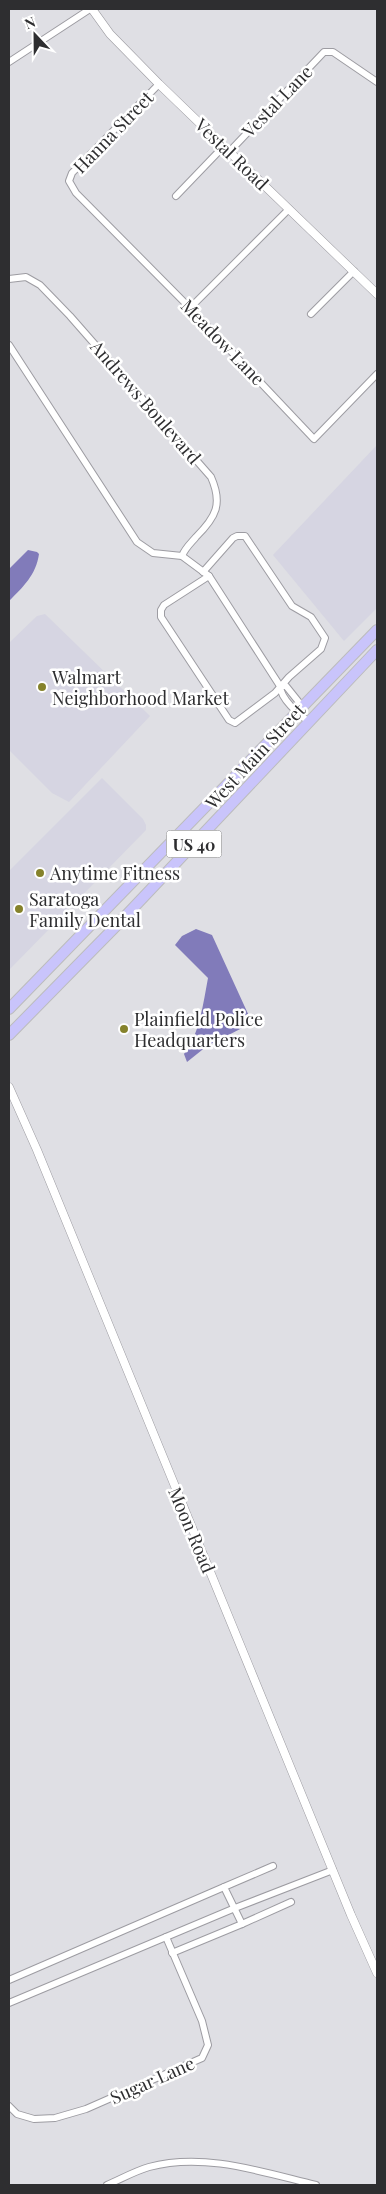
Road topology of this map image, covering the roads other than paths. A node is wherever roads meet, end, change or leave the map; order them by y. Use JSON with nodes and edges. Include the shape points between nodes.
{"nodes":[{"id":1,"x":91,"y":9,"type":"edge"},
{"id":2,"x":9,"y":62,"type":"edge"},
{"id":3,"x":377,"y":82,"type":"edge"},
{"id":4,"x":159,"y":84,"type":"junction"},
{"id":5,"x":227,"y":148,"type":"junction"},
{"id":6,"x":69,"y":181,"type":"joint"},
{"id":7,"x":176,"y":196,"type":"dead end"},
{"id":8,"x":289,"y":209,"type":"junction"},
{"id":9,"x":354,"y":271,"type":"junction"},
{"id":10,"x":9,"y":279,"type":"edge"},
{"id":11,"x":377,"y":294,"type":"edge"},
{"id":12,"x":190,"y":308,"type":"junction"},
{"id":13,"x":312,"y":314,"type":"dead end"},
{"id":14,"x":9,"y":345,"type":"edge"},
{"id":15,"x":377,"y":374,"type":"edge"},
{"id":16,"x":182,"y":556,"type":"junction"},
{"id":17,"x":206,"y":574,"type":"junction"},
{"id":18,"x":377,"y":630,"type":"edge"},
{"id":19,"x":377,"y":650,"type":"edge"},
{"id":20,"x":280,"y":686,"type":"junction"},
{"id":21,"x":300,"y":709,"type":"junction"},
{"id":22,"x":310,"y":722,"type":"junction"},
{"id":23,"x":9,"y":1008,"type":"edge"},
{"id":24,"x":9,"y":1035,"type":"edge"},
{"id":25,"x":9,"y":1087,"type":"edge"},
{"id":26,"x":273,"y":1866,"type":"dead end"},
{"id":27,"x":333,"y":1870,"type":"junction"},
{"id":28,"x":224,"y":1887,"type":"junction"},
{"id":29,"x":291,"y":1902,"type":"dead end"},
{"id":30,"x":235,"y":1908,"type":"junction"},
{"id":31,"x":242,"y":1924,"type":"junction"},
{"id":32,"x":166,"y":1937,"type":"junction"},
{"id":33,"x":172,"y":1953,"type":"junction"},
{"id":34,"x":377,"y":1973,"type":"edge"},
{"id":35,"x":9,"y":1980,"type":"edge"},
{"id":36,"x":9,"y":2003,"type":"edge"},
{"id":37,"x":9,"y":2106,"type":"edge"},
{"id":38,"x":107,"y":2185,"type":"edge"},
{"id":39,"x":316,"y":2185,"type":"edge"}],
"edges":[{"from":1,"to":2,"type":"street"},
{"from":1,"to":4,"type":"street","name":"Vestal Road","via":[[110,34]]},
{"from":3,"to":5,"type":"street","name":"Vestal Lane","via":[[333,52],[324,52]]},
{"from":4,"to":5,"type":"street","name":"Vestal Road"},
{"from":4,"to":6,"type":"street","name":"Hanna Street","via":[[72,173]]},
{"from":5,"to":7,"type":"street","name":"Vestal Lane"},
{"from":5,"to":8,"type":"street","name":"Vestal Road"},
{"from":6,"to":12,"type":"street","name":"Meadow Lane","via":[[76,193]]},
{"from":8,"to":9,"type":"street","name":"Vestal Road"},
{"from":8,"to":12,"type":"street"},
{"from":9,"to":11,"type":"street","name":"Vestal Road"},
{"from":9,"to":13,"type":"street"},
{"from":10,"to":16,"type":"street","name":"Andrews Boulevard","via":[[26,277],[40,285],[212,477],[218,507]]},
{"from":12,"to":15,"type":"street","name":"Meadow Lane","via":[[314,438]]},
{"from":14,"to":16,"type":"street","via":[[138,542],[153,553]]},
{"from":16,"to":17,"type":"street"},
{"from":17,"to":20,"type":"street"},
{"from":17,"to":20,"type":"street","via":[[164,605],[161,617],[232,722],[238,722]]},
{"from":17,"to":20,"type":"street","via":[[233,538],[245,536],[292,606],[316,623],[325,638],[324,646]]},
{"from":18,"to":21,"type":"main road","name":"West Main Street","number":"US 40"},
{"from":19,"to":22,"type":"main road","name":"West Main Street","number":"US 40"},
{"from":20,"to":21,"type":"street","via":[[280,691]]},
{"from":21,"to":22,"type":"street"},
{"from":21,"to":23,"type":"main road","name":"West Main Street","number":"US 40"},
{"from":22,"to":24,"type":"main road","name":"West Main Street","number":"US 40"},
{"from":25,"to":27,"type":"street","name":"Moon Road"},
{"from":26,"to":28,"type":"street"},
{"from":27,"to":30,"type":"street"},
{"from":27,"to":34,"type":"street","name":"Moon Road"},
{"from":28,"to":30,"type":"street"},
{"from":28,"to":35,"type":"street"},
{"from":29,"to":31,"type":"street"},
{"from":30,"to":31,"type":"street"},
{"from":30,"to":32,"type":"street"},
{"from":31,"to":33,"type":"street"},
{"from":32,"to":33,"type":"street","name":"Sugar Lane"},
{"from":32,"to":36,"type":"street"},
{"from":33,"to":37,"type":"street","name":"Sugar Lane","via":[[202,2021],[208,2045],[202,2058],[86,2109],[54,2118],[34,2120],[17,2114]]},
{"from":38,"to":39,"type":"street","via":[[148,2168],[178,2161],[204,2161]]}]}
